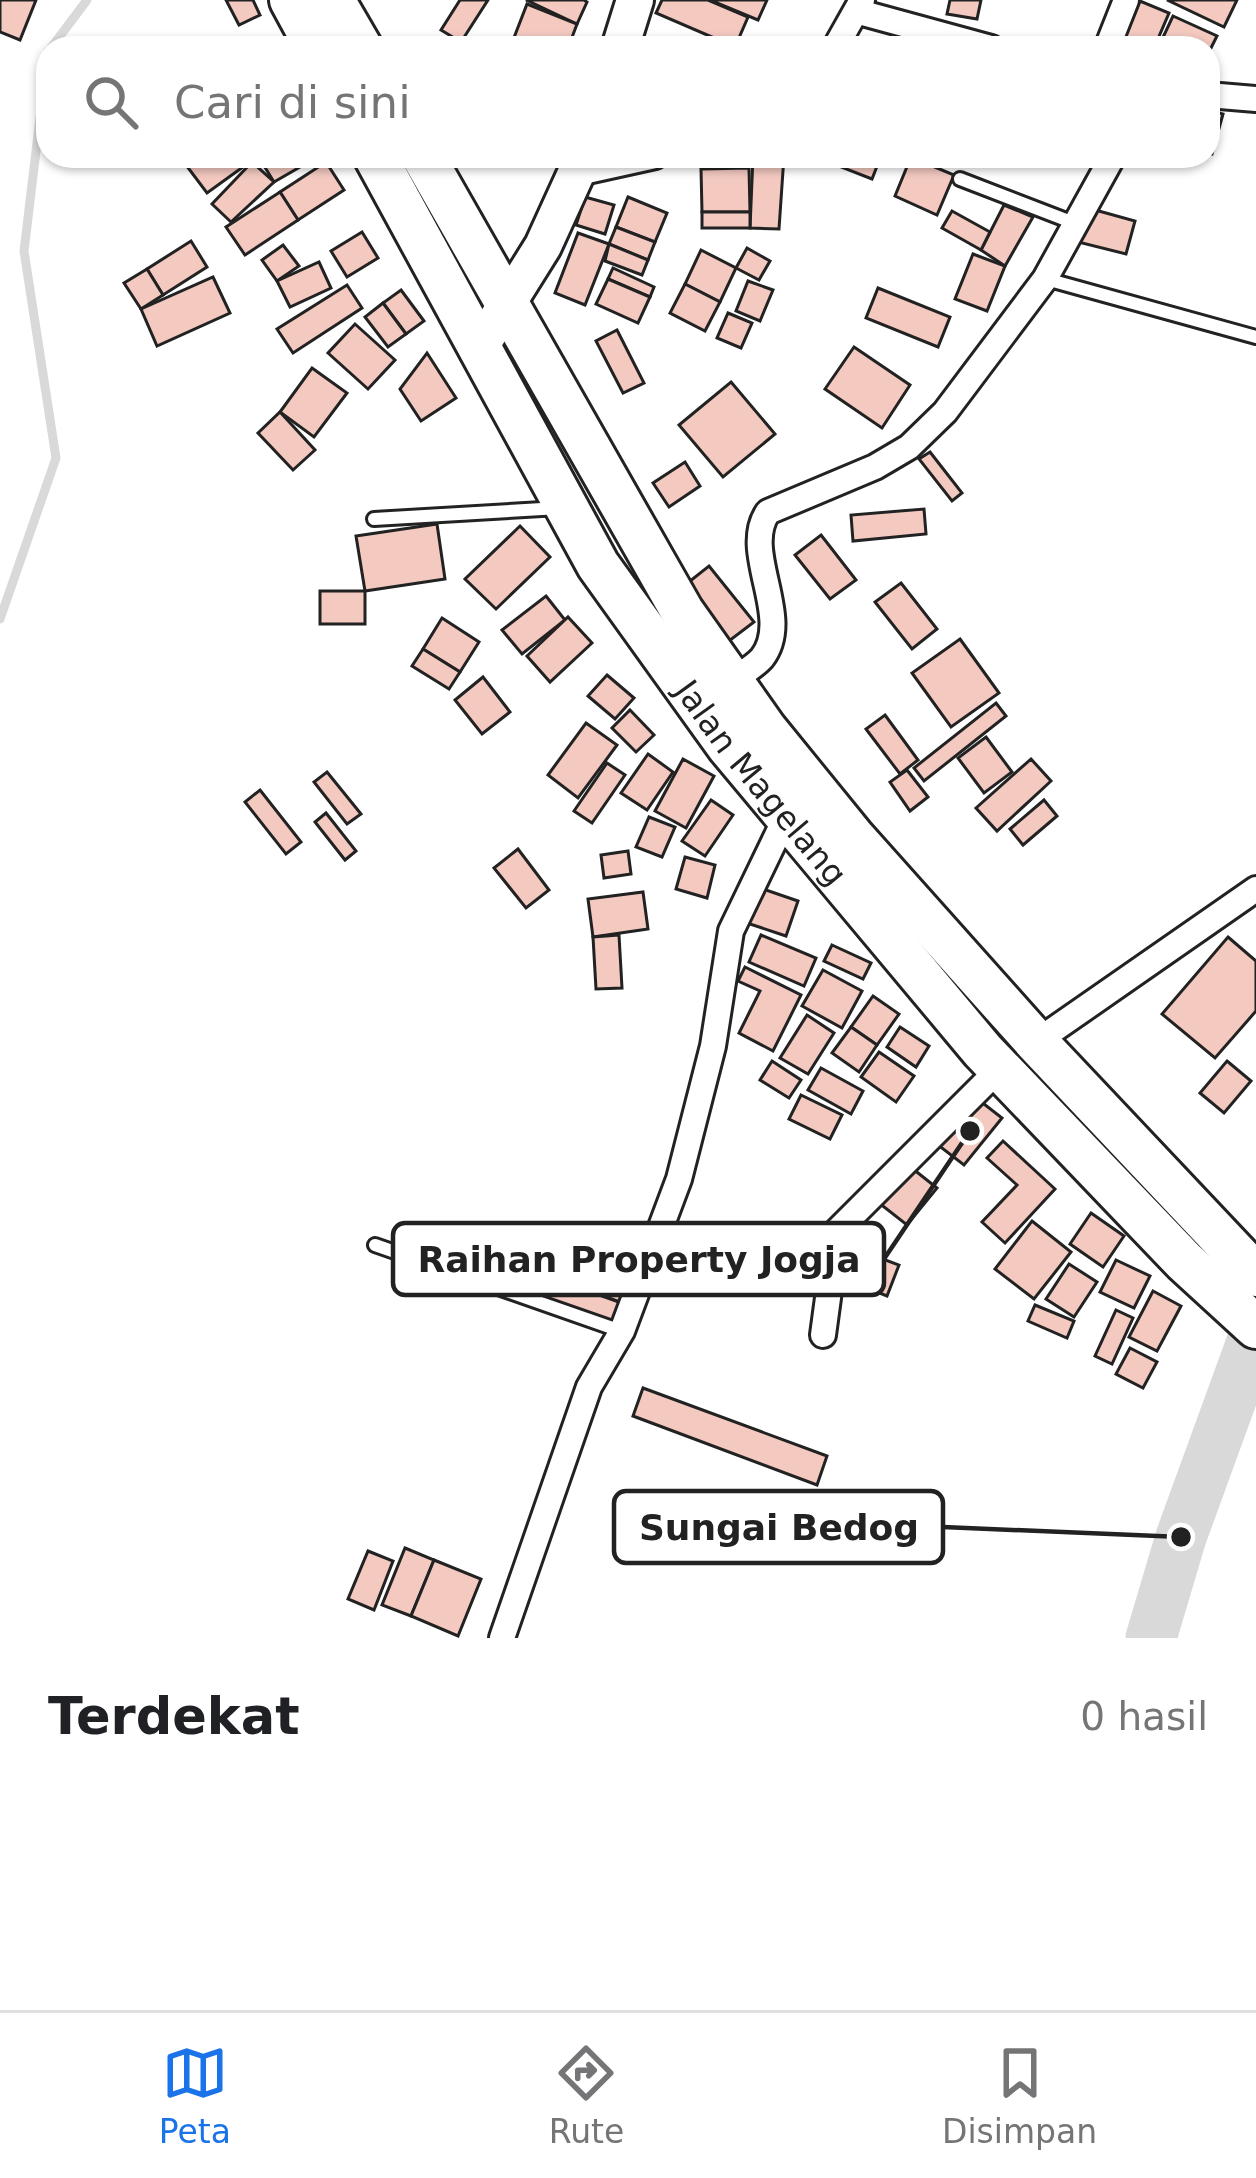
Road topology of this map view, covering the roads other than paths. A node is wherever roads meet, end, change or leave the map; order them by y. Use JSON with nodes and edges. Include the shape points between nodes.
{"nodes":[{"id":1,"x":291,"y":0,"type":"edge"},
{"id":2,"x":333,"y":0,"type":"edge"},
{"id":3,"x":635,"y":0,"type":"edge"},
{"id":4,"x":1126,"y":0,"type":"edge"},
{"id":5,"x":861,"y":6,"type":"edge"},
{"id":6,"x":310,"y":36,"type":"edge"},
{"id":7,"x":354,"y":36,"type":"edge"},
{"id":8,"x":624,"y":36,"type":"edge"},
{"id":9,"x":843,"y":36,"type":"edge"},
{"id":10,"x":955,"y":36,"type":"edge"},
{"id":11,"x":1112,"y":36,"type":"edge"},
{"id":12,"x":1220,"y":96,"type":"edge"},
{"id":13,"x":1256,"y":100,"type":"edge"},
{"id":14,"x":381,"y":168,"type":"edge"},
{"id":15,"x":430,"y":168,"type":"edge"},
{"id":16,"x":579,"y":168,"type":"edge"},
{"id":17,"x":1106,"y":168,"type":"edge"},
{"id":18,"x":960,"y":179,"type":"dead end"},
{"id":19,"x":1076,"y":224,"type":"junction"},
{"id":20,"x":1045,"y":279,"type":"junction"},
{"id":21,"x":508,"y":307,"type":"junction"},
{"id":22,"x":1256,"y":337,"type":"edge"},
{"id":23,"x":478,"y":350,"type":"junction"},
{"id":24,"x":566,"y":507,"type":"junction"},
{"id":25,"x":374,"y":519,"type":"dead end"},
{"id":26,"x":732,"y":681,"type":"junction"},
{"id":27,"x":785,"y":818,"type":"junction"},
{"id":28,"x":1256,"y":889,"type":"edge"},
{"id":29,"x":1036,"y":1042,"type":"junction"},
{"id":30,"x":999,"y":1069,"type":"junction"},
{"id":31,"x":375,"y":1245,"type":"dead end"},
{"id":32,"x":1199,"y":1246,"type":"junction"},
{"id":33,"x":1256,"y":1275,"type":"edge"},
{"id":34,"x":1256,"y":1328,"type":"edge"},
{"id":35,"x":622,"y":1331,"type":"junction"},
{"id":36,"x":823,"y":1335,"type":"dead end"},
{"id":37,"x":502,"y":1638,"type":"edge"}],
"edges":[{"from":1,"to":6,"type":"highway"},
{"from":2,"to":7,"type":"highway"},
{"from":3,"to":8,"type":"main road"},
{"from":4,"to":11,"type":"street"},
{"from":5,"to":9,"type":"street"},
{"from":5,"to":10,"type":"street"},
{"from":12,"to":13,"type":"street"},
{"from":14,"to":23,"type":"highway","name":"Jalan Magelang"},
{"from":15,"to":21,"type":"highway","name":"Jalan Magelang"},
{"from":16,"to":21,"type":"main road"},
{"from":17,"to":19,"type":"street"},
{"from":18,"to":19,"type":"lane"},
{"from":19,"to":20,"type":"street"},
{"from":20,"to":22,"type":"lane"},
{"from":20,"to":26,"type":"street","via":[[909,447],[768,512],[759,532],[771,637],[762,657]]},
{"from":21,"to":23,"type":"main road"},
{"from":21,"to":26,"type":"highway","name":"Jalan Magelang","via":[[682,611]]},
{"from":23,"to":24,"type":"highway","name":"Jalan Magelang"},
{"from":24,"to":25,"type":"lane"},
{"from":24,"to":27,"type":"highway","name":"Jalan Magelang","via":[[598,565]]},
{"from":26,"to":29,"type":"highway","name":"Jalan Magelang","via":[[853,837]]},
{"from":27,"to":30,"type":"highway","name":"Jalan Magelang"},
{"from":27,"to":35,"type":"street","via":[[731,931],[679,1179]]},
{"from":28,"to":29,"type":"street"},
{"from":29,"to":32,"type":"highway","name":"Jalan Magelang"},
{"from":30,"to":32,"type":"highway","name":"Jalan Magelang"},
{"from":30,"to":36,"type":"street","via":[[838,1232]]},
{"from":31,"to":35,"type":"lane"},
{"from":32,"to":33,"type":"highway","name":"Jalan Magelang"},
{"from":32,"to":34,"type":"highway","name":"Jalan Magelang"},
{"from":35,"to":37,"type":"street","via":[[589,1387]]}]}
